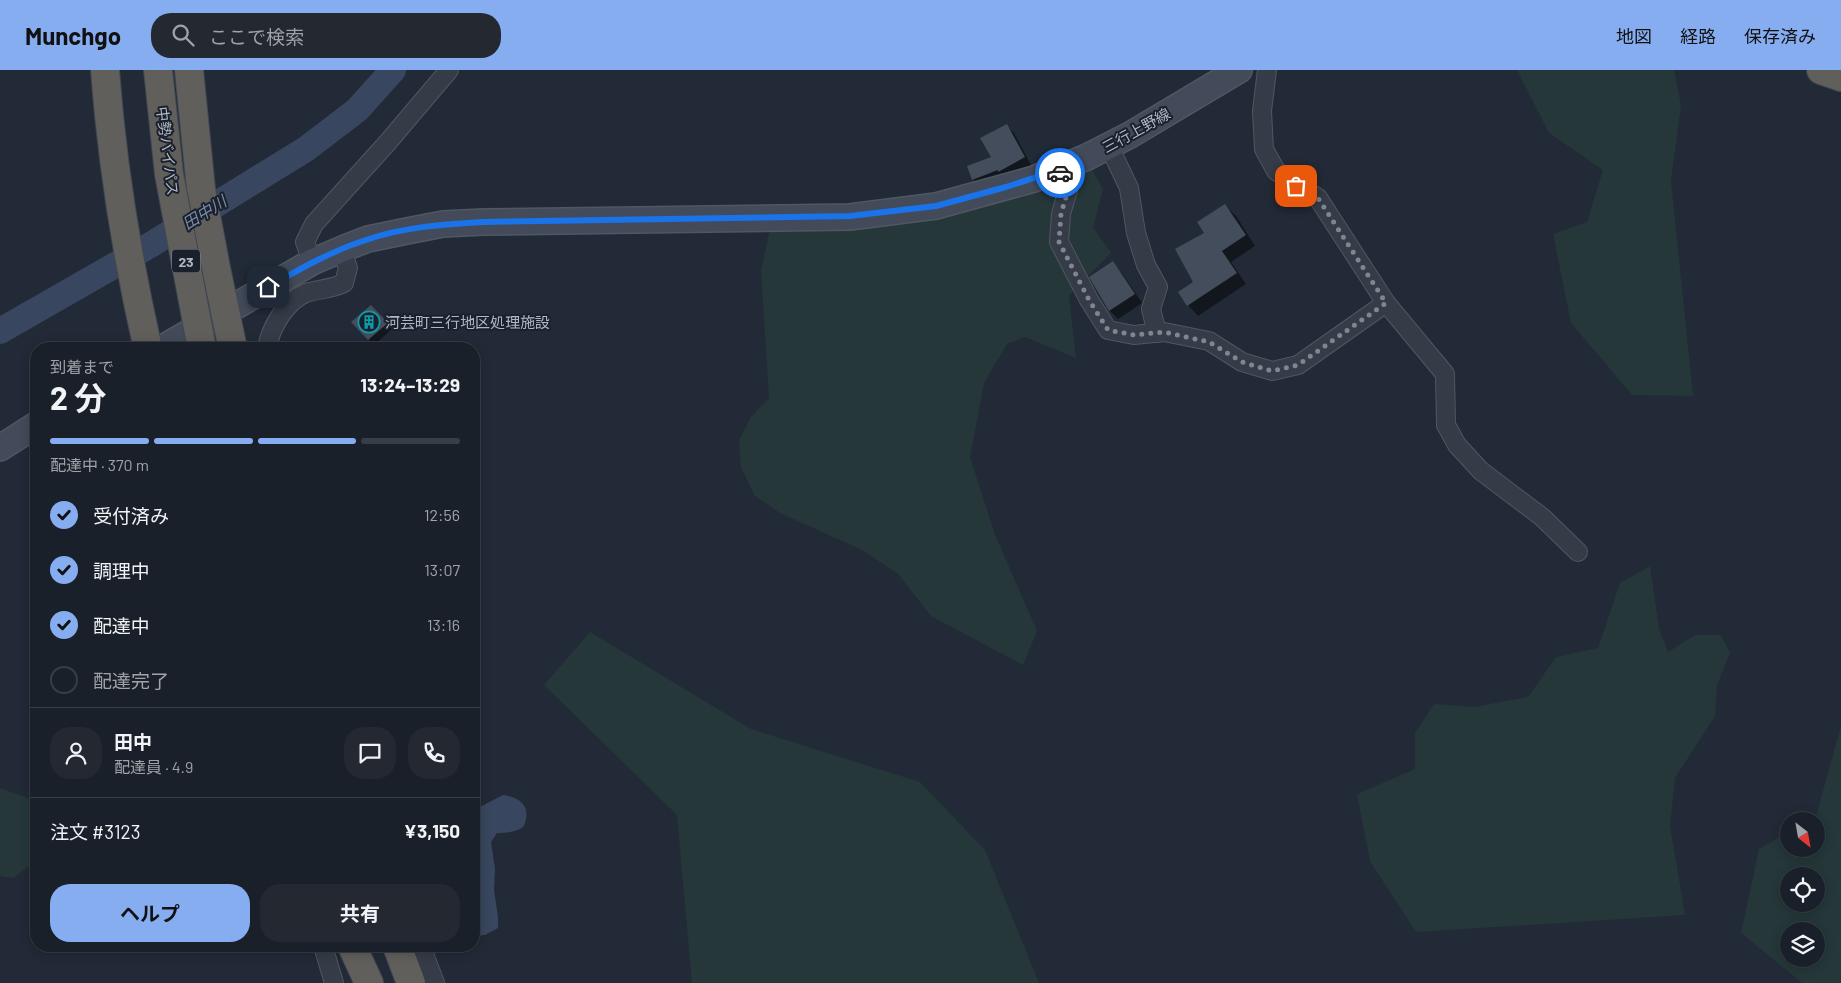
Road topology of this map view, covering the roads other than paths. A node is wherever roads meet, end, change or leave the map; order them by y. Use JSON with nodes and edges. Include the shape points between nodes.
{"nodes":[{"id":1,"x":105,"y":70,"type":"edge"},
{"id":2,"x":158,"y":70,"type":"edge"},
{"id":3,"x":189,"y":70,"type":"edge"},
{"id":4,"x":449,"y":70,"type":"edge"},
{"id":5,"x":1239,"y":70,"type":"edge"},
{"id":6,"x":1267,"y":70,"type":"edge"},
{"id":7,"x":1822,"y":70,"type":"edge"},
{"id":8,"x":1841,"y":78,"type":"edge"},
{"id":9,"x":1109,"y":146,"type":"junction"},
{"id":10,"x":1058,"y":170,"type":"junction"},
{"id":11,"x":341,"y":249,"type":"junction"},
{"id":12,"x":312,"y":262,"type":"junction"},
{"id":13,"x":1386,"y":303,"type":"junction"},
{"id":14,"x":225,"y":312,"type":"junction"},
{"id":15,"x":1157,"y":333,"type":"junction"},
{"id":16,"x":146,"y":342,"type":"edge"},
{"id":17,"x":173,"y":342,"type":"edge"},
{"id":18,"x":201,"y":342,"type":"edge"},
{"id":19,"x":232,"y":342,"type":"edge"},
{"id":20,"x":268,"y":342,"type":"edge"},
{"id":21,"x":30,"y":429,"type":"edge"},
{"id":22,"x":0,"y":448,"type":"edge"},
{"id":23,"x":1578,"y":552,"type":"dead end"},
{"id":24,"x":325,"y":952,"type":"edge"},
{"id":25,"x":355,"y":952,"type":"edge"},
{"id":26,"x":370,"y":952,"type":"edge"},
{"id":27,"x":405,"y":952,"type":"edge"},
{"id":28,"x":407,"y":952,"type":"edge"},
{"id":29,"x":334,"y":983,"type":"edge"},
{"id":30,"x":369,"y":983,"type":"edge"},
{"id":31,"x":381,"y":983,"type":"edge"},
{"id":32,"x":411,"y":983,"type":"edge"},
{"id":33,"x":435,"y":983,"type":"edge"}],
"edges":[{"from":1,"to":16,"type":"highway","via":[[121,209]]},
{"from":2,"to":18,"type":"highway","name":"中勢バイパス","number":"23","bridge":true,"via":[[169,174]]},
{"from":3,"to":14,"type":"highway","via":[[201,189]]},
{"from":4,"to":12,"type":"street","via":[[314,224],[304,242]]},
{"from":5,"to":9,"type":"main road","name":"三行上野線"},
{"from":6,"to":13,"type":"street","via":[[1262,111],[1264,149],[1276,171],[1318,198]]},
{"from":7,"to":8,"type":"highway"},
{"from":9,"to":10,"type":"main road","name":"三行上野線"},
{"from":9,"to":15,"type":"street","via":[[1129,188],[1136,233],[1146,265],[1158,287],[1151,309]]},
{"from":10,"to":11,"type":"main road","name":"三行上野線","via":[[936,206],[866,215],[443,224],[368,239]]},
{"from":10,"to":15,"type":"street","via":[[1068,190],[1061,214],[1059,242],[1089,300],[1108,330],[1134,335]]},
{"from":11,"to":12,"type":"main road","name":"三行上野線"},
{"from":11,"to":20,"type":"street","via":[[348,268],[344,283],[305,294],[293,301],[282,313]]},
{"from":12,"to":14,"type":"main road","name":"三行上野線"},
{"from":13,"to":15,"type":"street","via":[[1298,365],[1272,371],[1242,362],[1209,342]]},
{"from":13,"to":23,"type":"street","via":[[1445,374],[1446,425],[1457,446],[1481,471],[1542,517]]},
{"from":14,"to":17,"type":"main road","name":"三行上野線"},
{"from":14,"to":19,"type":"highway"},
{"from":21,"to":22,"type":"main road"},
{"from":24,"to":29,"type":"street"},
{"from":25,"to":30,"type":"highway"},
{"from":26,"to":31,"type":"highway"},
{"from":27,"to":32,"type":"highway"},
{"from":28,"to":33,"type":"street"}]}
